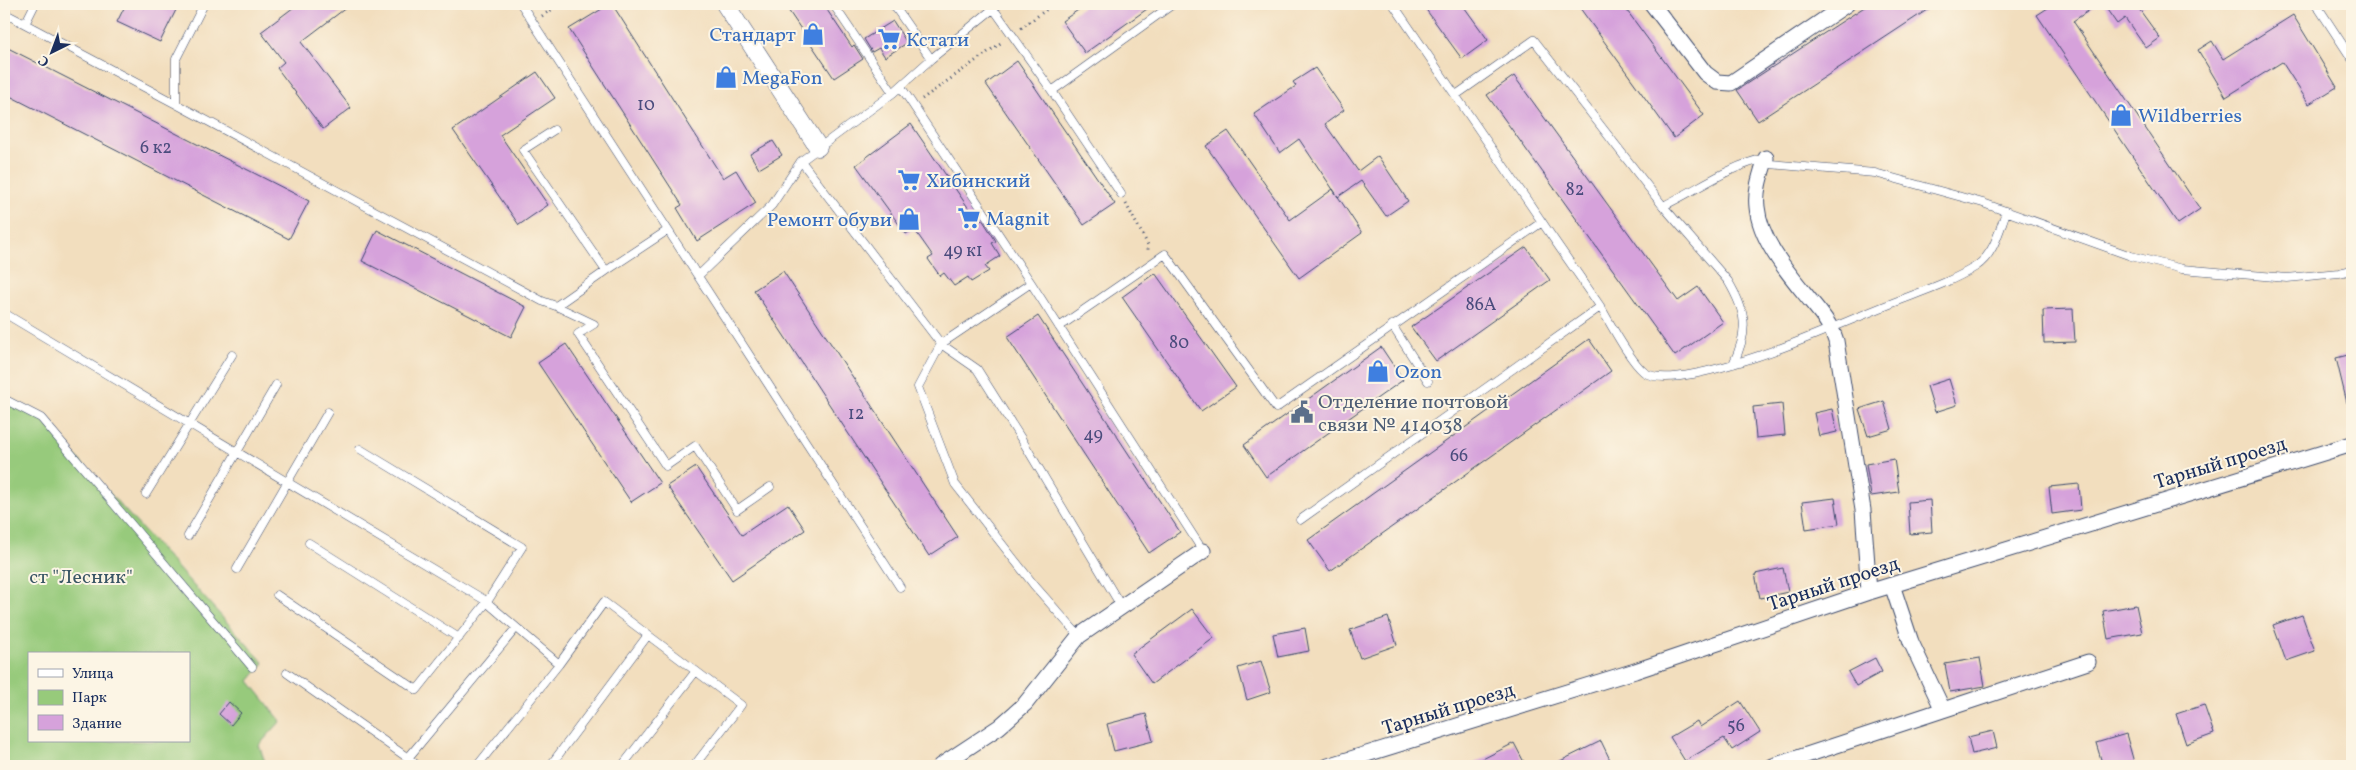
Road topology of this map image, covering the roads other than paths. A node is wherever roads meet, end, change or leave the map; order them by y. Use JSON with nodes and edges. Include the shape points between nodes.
{"nodes":[{"id":1,"x":35,"y":4,"type":"edge"},
{"id":2,"x":204,"y":4,"type":"edge"},
{"id":3,"x":521,"y":4,"type":"edge"},
{"id":4,"x":725,"y":4,"type":"edge"},
{"id":5,"x":833,"y":4,"type":"edge"},
{"id":6,"x":893,"y":4,"type":"edge"},
{"id":7,"x":1173,"y":4,"type":"edge"},
{"id":8,"x":1393,"y":4,"type":"edge"},
{"id":9,"x":1652,"y":4,"type":"edge"},
{"id":10,"x":1848,"y":4,"type":"edge"},
{"id":11,"x":2316,"y":4,"type":"edge"},
{"id":12,"x":996,"y":6,"type":"edge"},
{"id":13,"x":4,"y":13,"type":"edge"},
{"id":14,"x":25,"y":24,"type":"junction"},
{"id":15,"x":931,"y":59,"type":"junction"},
{"id":16,"x":2352,"y":59,"type":"edge"},
{"id":17,"x":901,"y":86,"type":"junction"},
{"id":18,"x":1052,"y":90,"type":"junction"},
{"id":19,"x":893,"y":93,"type":"junction"},
{"id":20,"x":1456,"y":95,"type":"junction"},
{"id":21,"x":176,"y":104,"type":"junction"},
{"id":22,"x":554,"y":130,"type":"dead end"},
{"id":23,"x":818,"y":147,"type":"junction"},
{"id":24,"x":1766,"y":158,"type":"junction"},
{"id":25,"x":802,"y":161,"type":"junction"},
{"id":26,"x":1121,"y":194,"type":"road end"},
{"id":27,"x":1663,"y":206,"type":"junction"},
{"id":28,"x":2006,"y":212,"type":"junction"},
{"id":29,"x":1542,"y":222,"type":"junction"},
{"id":30,"x":668,"y":230,"type":"junction"},
{"id":31,"x":2352,"y":270,"type":"edge"},
{"id":32,"x":606,"y":271,"type":"junction"},
{"id":33,"x":698,"y":276,"type":"junction"},
{"id":34,"x":1031,"y":283,"type":"junction"},
{"id":35,"x":556,"y":306,"type":"junction"},
{"id":36,"x":1600,"y":307,"type":"junction"},
{"id":37,"x":4,"y":313,"type":"edge"},
{"id":38,"x":1392,"y":325,"type":"junction"},
{"id":39,"x":1058,"y":327,"type":"junction"},
{"id":40,"x":1832,"y":328,"type":"junction"},
{"id":41,"x":941,"y":344,"type":"junction"},
{"id":42,"x":232,"y":355,"type":"dead end"},
{"id":43,"x":1733,"y":364,"type":"junction"},
{"id":44,"x":1428,"y":381,"type":"dead end"},
{"id":45,"x":276,"y":385,"type":"dead end"},
{"id":46,"x":4,"y":399,"type":"edge"},
{"id":47,"x":328,"y":412,"type":"dead end"},
{"id":48,"x":189,"y":424,"type":"junction"},
{"id":49,"x":2352,"y":444,"type":"edge"},
{"id":50,"x":360,"y":449,"type":"dead end"},
{"id":51,"x":237,"y":452,"type":"junction"},
{"id":52,"x":288,"y":482,"type":"junction"},
{"id":53,"x":770,"y":487,"type":"dead end"},
{"id":54,"x":146,"y":494,"type":"dead end"},
{"id":55,"x":1300,"y":520,"type":"dead end"},
{"id":56,"x":188,"y":536,"type":"dead end"},
{"id":57,"x":309,"y":544,"type":"dead end"},
{"id":58,"x":1203,"y":551,"type":"joint"},
{"id":59,"x":237,"y":569,"type":"dead end"},
{"id":60,"x":1892,"y":585,"type":"junction"},
{"id":61,"x":900,"y":587,"type":"dead end"},
{"id":62,"x":1869,"y":592,"type":"junction"},
{"id":63,"x":277,"y":594,"type":"dead end"},
{"id":64,"x":487,"y":602,"type":"junction"},
{"id":65,"x":1121,"y":606,"type":"junction"},
{"id":66,"x":516,"y":628,"type":"junction"},
{"id":67,"x":648,"y":635,"type":"junction"},
{"id":68,"x":1079,"y":636,"type":"junction"},
{"id":69,"x":459,"y":638,"type":"junction"},
{"id":70,"x":2088,"y":662,"type":"dead end"},
{"id":71,"x":559,"y":664,"type":"junction"},
{"id":72,"x":252,"y":667,"type":"dead end"},
{"id":73,"x":696,"y":671,"type":"junction"},
{"id":74,"x":287,"y":673,"type":"dead end"},
{"id":75,"x":1943,"y":710,"type":"junction"},
{"id":76,"x":408,"y":758,"type":"junction"},
{"id":77,"x":418,"y":766,"type":"edge"},
{"id":78,"x":477,"y":766,"type":"edge"},
{"id":79,"x":550,"y":766,"type":"edge"},
{"id":80,"x":622,"y":766,"type":"edge"},
{"id":81,"x":694,"y":766,"type":"edge"},
{"id":82,"x":940,"y":766,"type":"edge"},
{"id":83,"x":1328,"y":766,"type":"edge"},
{"id":84,"x":1772,"y":766,"type":"edge"}],
"edges":[{"from":1,"to":14,"type":"lane"},
{"from":2,"to":21,"type":"lane","via":[[176,58]]},
{"from":3,"to":30,"type":"lane"},
{"from":4,"to":23,"type":"street"},
{"from":5,"to":19,"type":"lane"},
{"from":6,"to":15,"type":"lane"},
{"from":7,"to":18,"type":"lane"},
{"from":8,"to":20,"type":"lane"},
{"from":9,"to":10,"type":"street","via":[[1705,73],[1724,84],[1731,84]]},
{"from":11,"to":16,"type":"lane"},
{"from":12,"to":15,"type":"lane"},
{"from":12,"to":18,"type":"lane"},
{"from":13,"to":14,"type":"lane"},
{"from":14,"to":21,"type":"lane"},
{"from":15,"to":17,"type":"lane"},
{"from":17,"to":19,"type":"lane"},
{"from":17,"to":34,"type":"lane"},
{"from":18,"to":26,"type":"lane"},
{"from":19,"to":23,"type":"lane"},
{"from":20,"to":27,"type":"lane","via":[[1534,40]]},
{"from":20,"to":29,"type":"lane"},
{"from":21,"to":35,"type":"lane","via":[[519,290]]},
{"from":22,"to":32,"type":"lane","via":[[523,150]]},
{"from":23,"to":25,"type":"lane"},
{"from":24,"to":27,"type":"lane","via":[[1746,162]]},
{"from":24,"to":28,"type":"lane","via":[[1770,164],[1875,174]]},
{"from":24,"to":40,"type":"street","via":[[1758,188],[1757,207],[1761,224],[1793,279]]},
{"from":25,"to":33,"type":"lane","via":[[772,205]]},
{"from":25,"to":41,"type":"lane"},
{"from":27,"to":43,"type":"lane","via":[[1734,291],[1745,327],[1742,346]]},
{"from":28,"to":31,"type":"lane","via":[[2131,256],[2182,269],[2287,278]]},
{"from":28,"to":40,"type":"lane","via":[[1994,245],[1976,266]]},
{"from":29,"to":36,"type":"lane"},
{"from":29,"to":38,"type":"lane"},
{"from":30,"to":32,"type":"lane"},
{"from":30,"to":33,"type":"lane"},
{"from":32,"to":35,"type":"lane"},
{"from":33,"to":61,"type":"lane"},
{"from":34,"to":39,"type":"lane"},
{"from":34,"to":41,"type":"lane"},
{"from":35,"to":53,"type":"lane","via":[[594,324],[578,334],[666,466],[695,446],[737,510]]},
{"from":36,"to":43,"type":"lane","via":[[1644,373],[1662,378],[1676,377]]},
{"from":36,"to":55,"type":"lane"},
{"from":37,"to":48,"type":"lane"},
{"from":38,"to":39,"type":"lane","via":[[1276,408],[1165,254]]},
{"from":38,"to":44,"type":"lane"},
{"from":39,"to":58,"type":"lane"},
{"from":40,"to":43,"type":"lane"},
{"from":40,"to":62,"type":"street","via":[[1848,407],[1863,510]]},
{"from":41,"to":65,"type":"lane","via":[[977,368]]},
{"from":41,"to":68,"type":"lane","via":[[918,388],[955,484],[1034,585]]},
{"from":42,"to":48,"type":"lane"},
{"from":45,"to":51,"type":"lane"},
{"from":46,"to":72,"type":"lane","via":[[41,418]]},
{"from":47,"to":52,"type":"lane"},
{"from":48,"to":51,"type":"lane"},
{"from":48,"to":54,"type":"lane"},
{"from":49,"to":60,"type":"street","name":"Тарный проезд"},
{"from":50,"to":64,"type":"lane","via":[[522,547]]},
{"from":51,"to":52,"type":"lane"},
{"from":51,"to":56,"type":"lane"},
{"from":52,"to":59,"type":"lane"},
{"from":52,"to":64,"type":"lane"},
{"from":57,"to":69,"type":"lane"},
{"from":58,"to":65,"type":"street"},
{"from":60,"to":62,"type":"street","name":"Тарный проезд"},
{"from":60,"to":75,"type":"street","via":[[1911,642]]},
{"from":62,"to":83,"type":"street","name":"Тарный проезд","via":[[1635,671]]},
{"from":63,"to":69,"type":"lane","via":[[417,690]]},
{"from":64,"to":66,"type":"lane"},
{"from":64,"to":69,"type":"lane"},
{"from":65,"to":68,"type":"street"},
{"from":66,"to":71,"type":"lane"},
{"from":66,"to":76,"type":"lane"},
{"from":67,"to":71,"type":"lane","via":[[604,602]]},
{"from":67,"to":73,"type":"lane"},
{"from":67,"to":79,"type":"lane"},
{"from":68,"to":82,"type":"street","via":[[1025,704],[999,727]]},
{"from":70,"to":75,"type":"street"},
{"from":71,"to":78,"type":"lane"},
{"from":73,"to":80,"type":"lane"},
{"from":73,"to":81,"type":"lane","via":[[740,705]]},
{"from":74,"to":76,"type":"lane"},
{"from":75,"to":84,"type":"street"},
{"from":76,"to":77,"type":"lane"}]}
